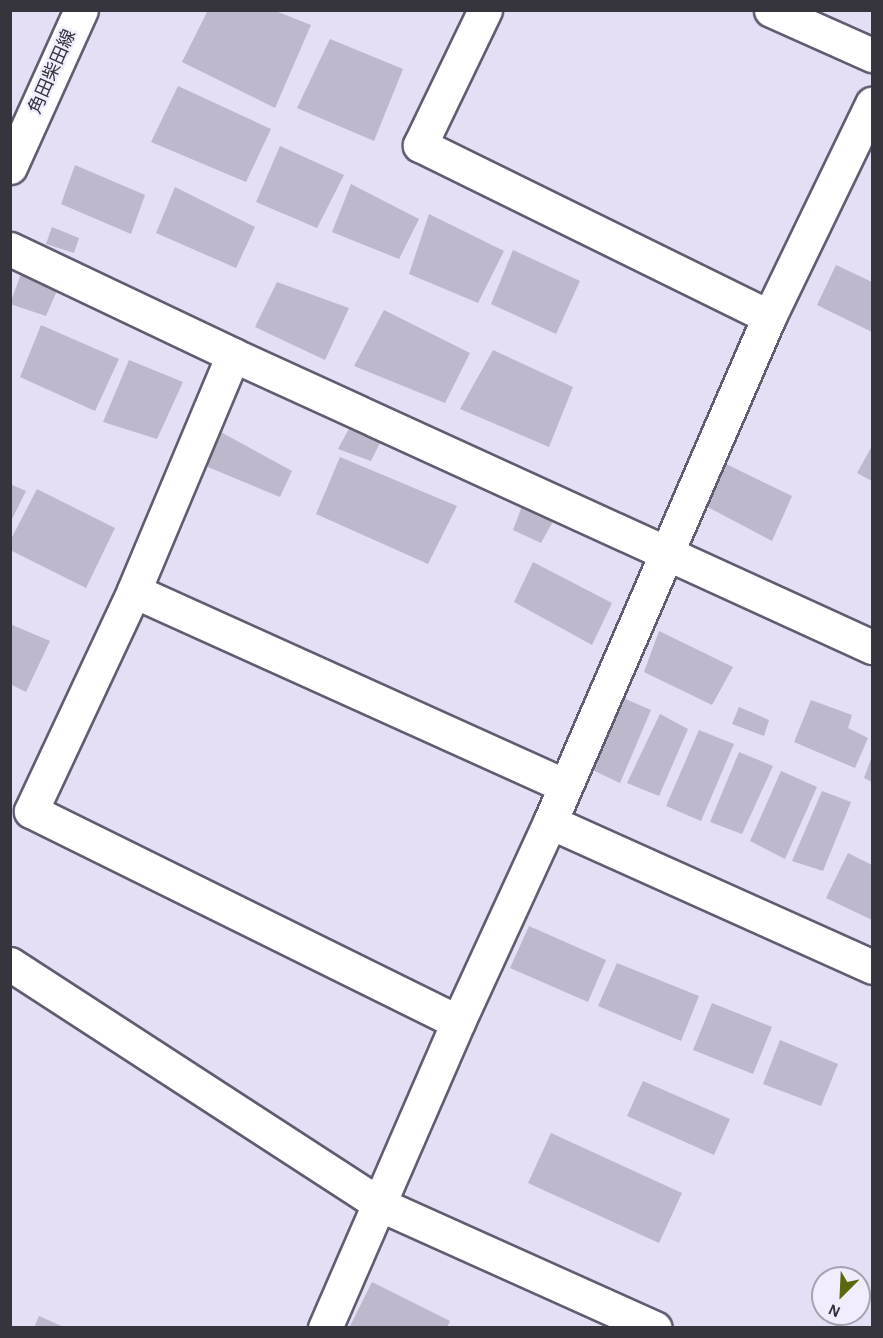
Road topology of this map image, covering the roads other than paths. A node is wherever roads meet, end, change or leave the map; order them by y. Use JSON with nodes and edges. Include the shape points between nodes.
{"nodes":[{"id":1,"x":81,"y":10,"type":"edge"},
{"id":2,"x":485,"y":10,"type":"edge"},
{"id":3,"x":771,"y":10,"type":"edge"},
{"id":4,"x":873,"y":56,"type":"edge"},
{"id":5,"x":873,"y":104,"type":"edge"},
{"id":6,"x":10,"y":167,"type":"edge"},
{"id":7,"x":10,"y":249,"type":"edge"},
{"id":8,"x":768,"y":317,"type":"junction"},
{"id":9,"x":232,"y":355,"type":"junction"},
{"id":10,"x":667,"y":553,"type":"junction"},
{"id":11,"x":134,"y":591,"type":"junction"},
{"id":12,"x":873,"y":647,"type":"edge"},
{"id":13,"x":565,"y":786,"type":"junction"},
{"id":14,"x":550,"y":822,"type":"junction"},
{"id":15,"x":10,"y":964,"type":"edge"},
{"id":16,"x":873,"y":967,"type":"edge"},
{"id":17,"x":458,"y":1022,"type":"junction"},
{"id":18,"x":381,"y":1205,"type":"junction"},
{"id":19,"x":325,"y":1328,"type":"edge"},
{"id":20,"x":655,"y":1328,"type":"edge"}],
"edges":[{"from":1,"to":6,"type":"street","name":"角田柴田線"},
{"from":2,"to":8,"type":"street","via":[[420,145]]},
{"from":3,"to":4,"type":"street"},
{"from":5,"to":8,"type":"street"},
{"from":7,"to":9,"type":"street"},
{"from":8,"to":10,"type":"street"},
{"from":9,"to":10,"type":"street"},
{"from":9,"to":11,"type":"street"},
{"from":10,"to":12,"type":"street"},
{"from":10,"to":13,"type":"street"},
{"from":11,"to":13,"type":"street"},
{"from":11,"to":17,"type":"street","via":[[31,811]]},
{"from":13,"to":14,"type":"street"},
{"from":14,"to":16,"type":"street"},
{"from":14,"to":17,"type":"street"},
{"from":15,"to":18,"type":"street"},
{"from":17,"to":18,"type":"street"},
{"from":18,"to":19,"type":"street"},
{"from":18,"to":20,"type":"street"}]}
